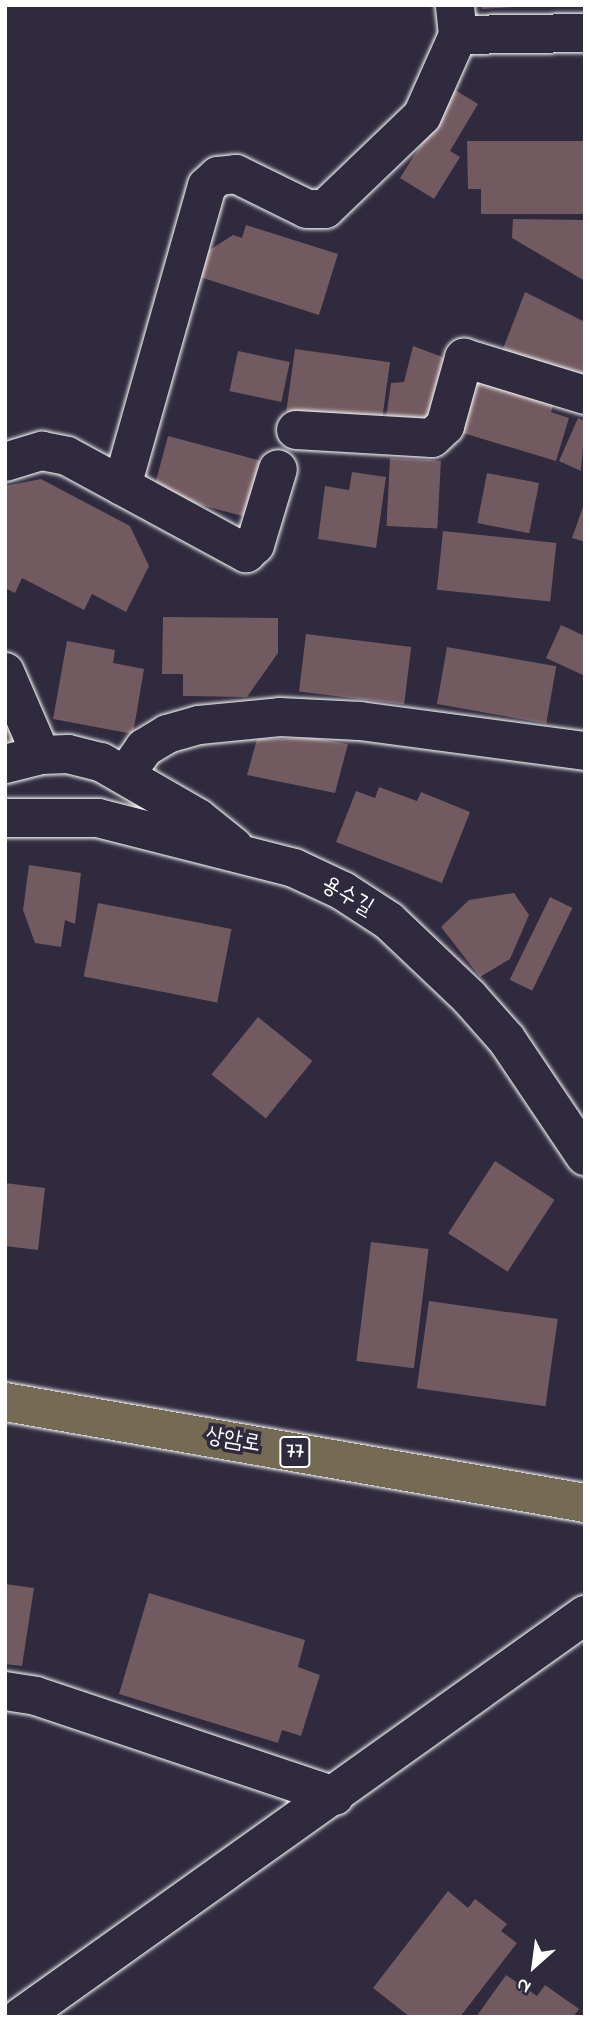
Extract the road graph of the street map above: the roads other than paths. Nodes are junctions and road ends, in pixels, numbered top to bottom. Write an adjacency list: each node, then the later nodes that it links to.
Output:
1 (457, 20): 2 (street); 7 (street)
2 (585, 33)
3 (585, 394): 4 (street)
4 (296, 430)
5 (5, 462): 7 (street)
6 (278, 470): 7 (street)
7 (122, 486)
8 (5, 672): 10 (street)
9 (585, 751): 11 (street)
10 (23, 759): 11 (street)
11 (126, 774): 13 (street)
12 (5, 818): 13 (street, 용수길)
13 (243, 855): 14 (street, 용수길)
14 (584, 1155)
15 (5, 1402): 16 (main road, 상암로 / 77)
16 (585, 1503)
17 (585, 1615): 19 (street)
18 (5, 1691): 19 (street)
19 (335, 1796): 20 (street)
20 (21, 2017)

